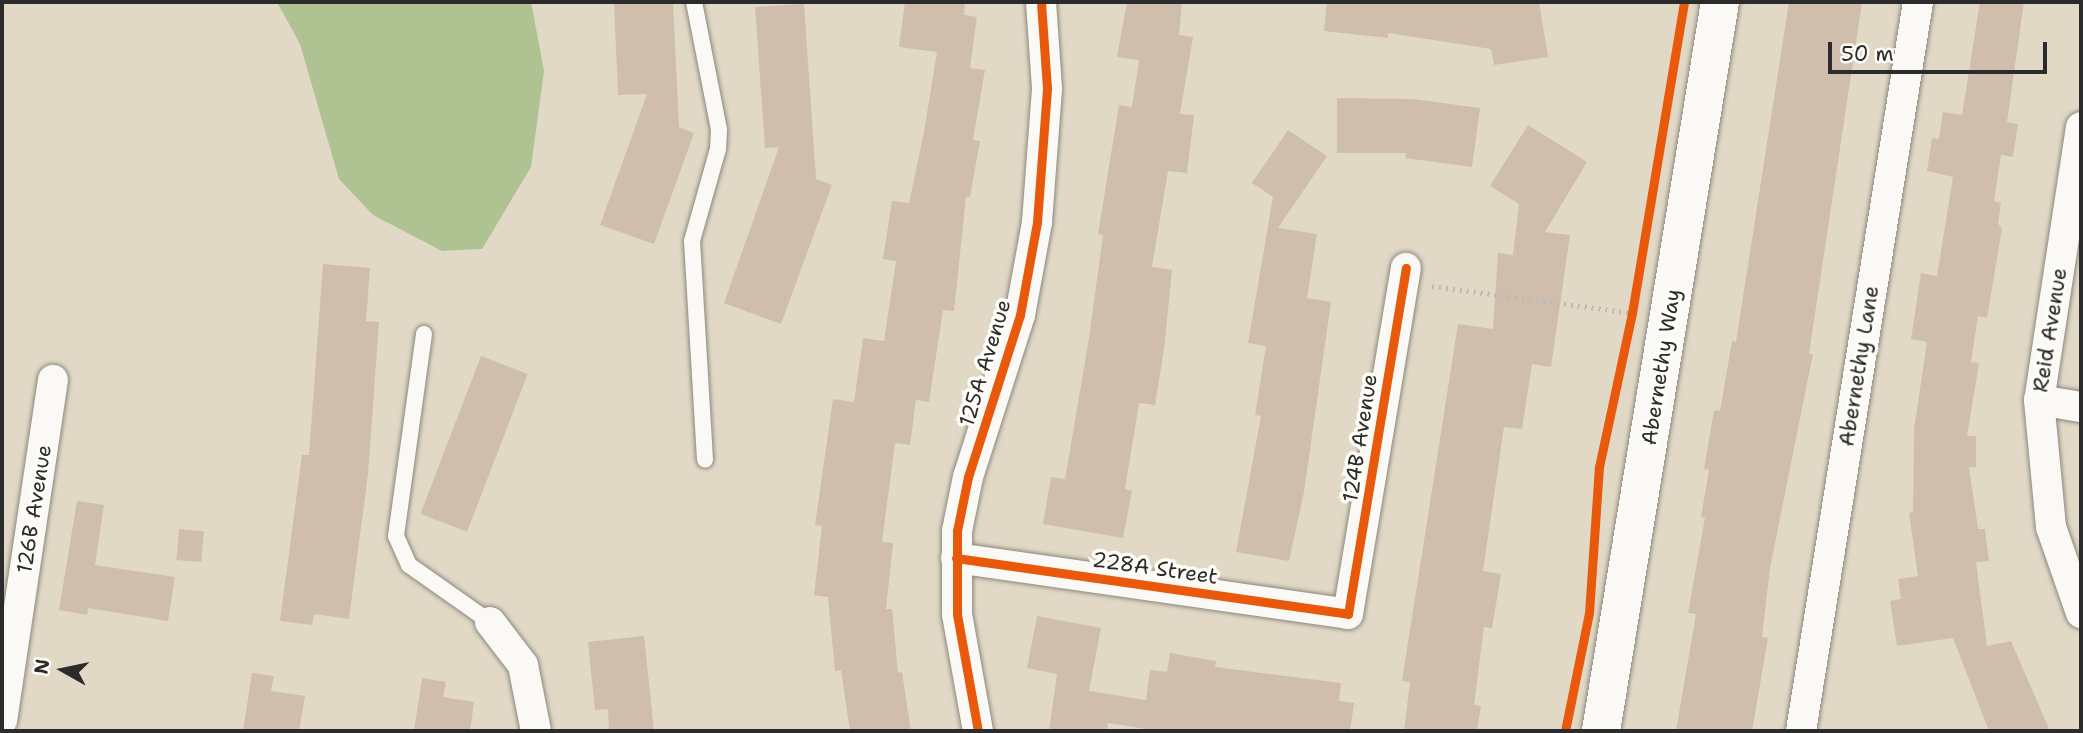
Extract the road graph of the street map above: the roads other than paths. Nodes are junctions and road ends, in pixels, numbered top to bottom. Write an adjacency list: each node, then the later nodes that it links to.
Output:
1 (694, 2): 11 (lane)
2 (1041, 2): 12 (street, 125A Avenue)
3 (1720, 2): 19 (main road, Abernethy Way)
4 (1917, 2): 20 (street, Abernethy Lane)
5 (2081, 127): 9 (street, Reid Avenue)
6 (1404, 275): 13 (street, 124B Avenue)
7 (424, 334): 15 (lane)
8 (53, 380): 16 (street, 126B Avenue)
9 (2039, 400): 10 (street); 14 (street, Reid Avenue)
10 (2081, 407)
11 (705, 460)
12 (956, 558): 13 (street, 228A Street); 18 (street, 125A Avenue)
13 (1348, 614)
14 (2081, 614)
15 (490, 622): 17 (street)
16 (2, 720)
17 (536, 731)
18 (978, 731)
19 (1601, 731)
20 (1801, 731)

